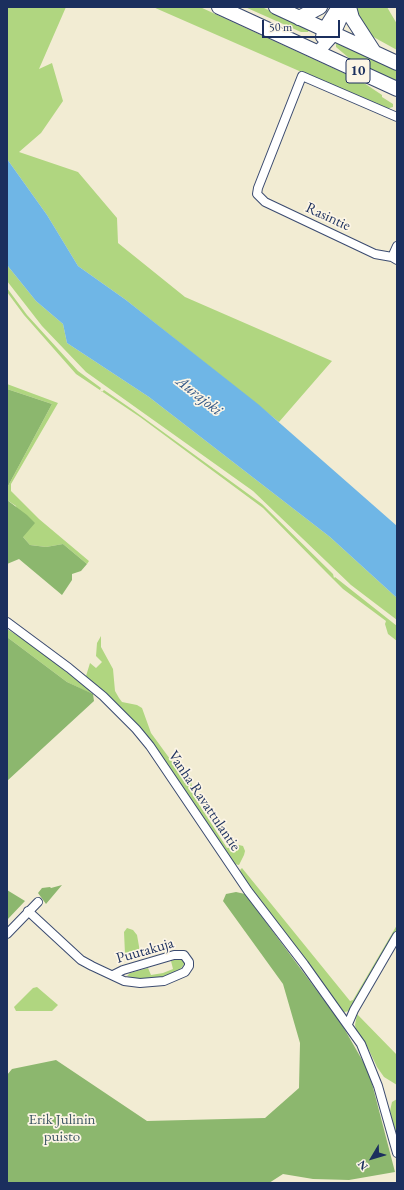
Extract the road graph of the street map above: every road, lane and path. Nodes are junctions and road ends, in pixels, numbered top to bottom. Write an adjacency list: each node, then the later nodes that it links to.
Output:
1 (220, 7): 8 (highway, 10)
2 (276, 7): 6 (highway, 10)
3 (320, 7): 6 (highway)
4 (338, 7): 7 (main road)
5 (348, 7): 7 (main road); 9 (highway)
6 (299, 18): 7 (highway, 10)
7 (329, 32): 8 (main road); 9 (highway, 10)
8 (318, 52): 11 (highway, 10)
9 (374, 52): 10 (highway, 10)
10 (397, 63)
11 (397, 89)
12 (397, 117): 14 (street, Rasintie)
13 (397, 246): 14 (street)
14 (394, 258)
15 (7, 622): 21 (street, Vanha Ravattulantie)
16 (38, 902): 17 (street)
17 (28, 911): 18 (street); 20 (street, Puutakuja)
18 (7, 934)
19 (397, 936): 21 (street)
20 (113, 975): 20 (street, Puutakuja)
21 (348, 1024): 22 (street, Vanha Ravattulantie)
22 (397, 1153)

